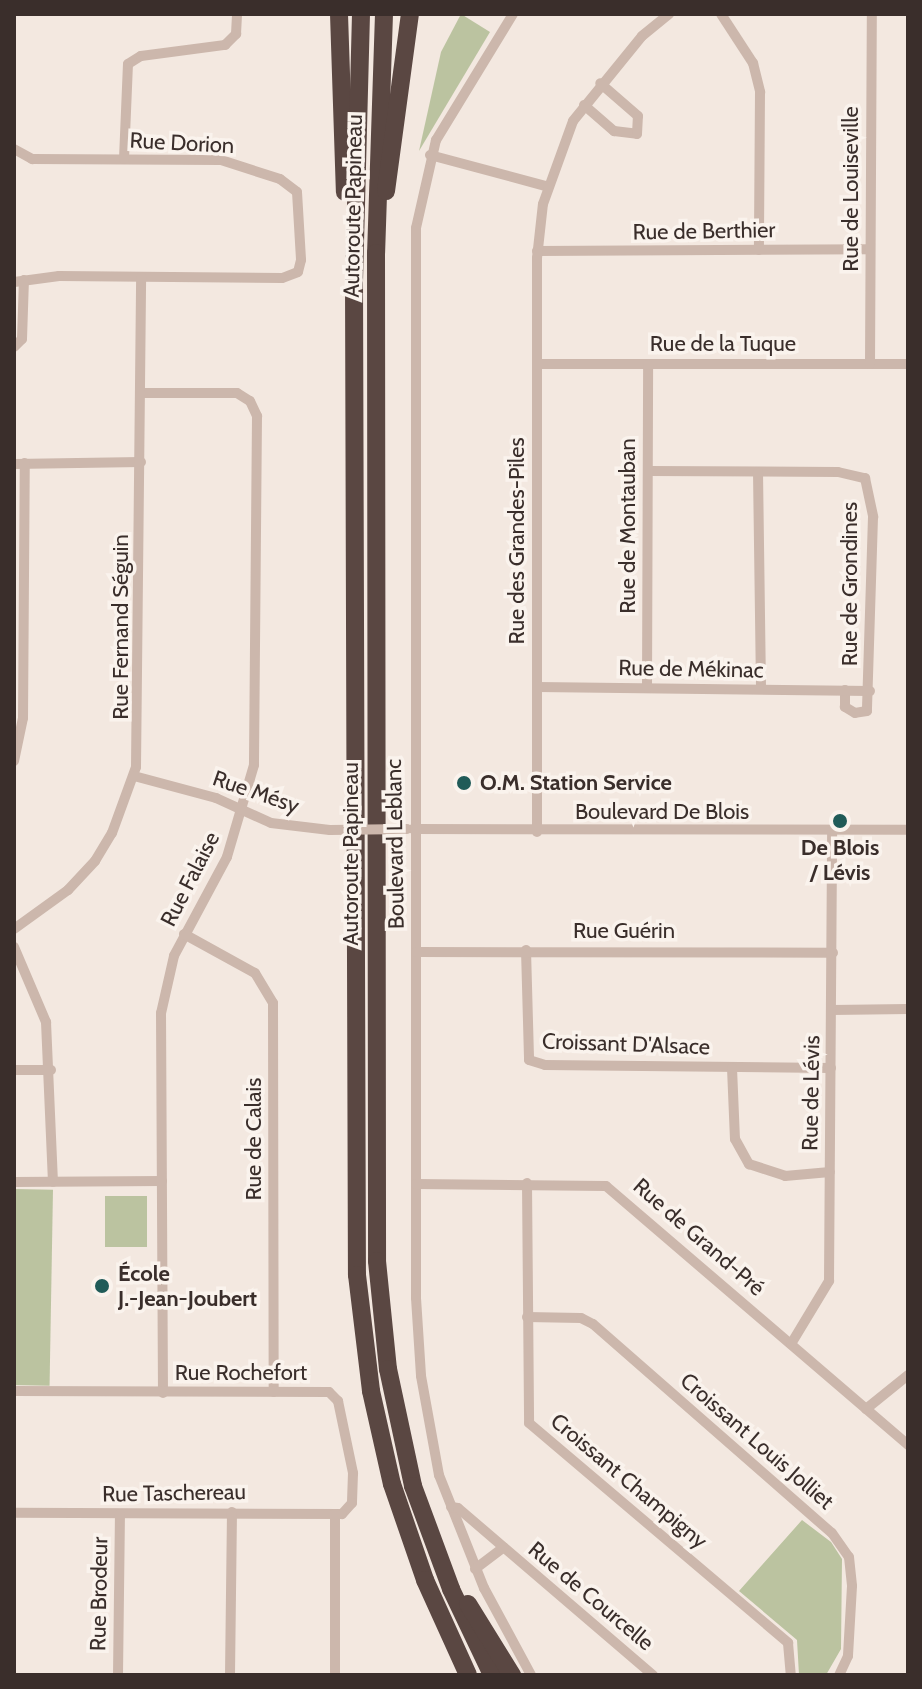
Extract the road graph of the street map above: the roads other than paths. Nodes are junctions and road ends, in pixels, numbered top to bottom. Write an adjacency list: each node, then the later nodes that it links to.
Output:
1 (237, 14): 14 (street)
2 (339, 14): 22 (highway)
3 (361, 14): 22 (highway, Autoroute Papineau)
4 (384, 14): 19 (highway, Autoroute Papineau)
5 (410, 14): 19 (highway)
6 (513, 14): 13 (street, Boulevard Leblanc)
7 (669, 14): 10 (street, Rue des Grandes-Piles)
8 (721, 14): 17 (street)
9 (872, 14): 16 (street, Rue de Louiseville)
10 (600, 83): 11 (street, Rue des Grandes-Piles); 11 (street)
11 (584, 105): 15 (street, Rue des Grandes-Piles)
12 (14, 149): 14 (street, Rue Dorion)
13 (430, 155): 15 (street); 42 (street, Boulevard Leblanc)
14 (124, 159): 20 (street, Rue Dorion)
15 (546, 186): 18 (street, Rue des Grandes-Piles)
16 (870, 249): 17 (street, Rue de Berthier); 25 (street, Rue de Louiseville)
17 (759, 250): 18 (street, Rue de Berthier)
18 (537, 251): 24 (street, Rue des Grandes-Piles)
19 (376, 253): 78 (highway, Autoroute Papineau)
20 (141, 277): 21 (street); 28 (street, Rue Fernand Séguin)
21 (19, 281): 23 (street)
22 (354, 302): 79 (highway, Autoroute Papineau)
23 (14, 347)
24 (537, 364): 27 (street, Rue de la Tuque); 34 (street, Rue des Grandes-Piles)
25 (870, 364): 26 (street, Rue de la Tuque); 27 (street, Rue de la Tuque)
26 (908, 364)
27 (648, 365): 31 (street, Rue de Montauban)
28 (141, 393): 29 (street, Rue Fernand Séguin); 41 (street, Rue Falaise)
29 (141, 462): 30 (street); 40 (street, Rue Fernand Séguin)
30 (20, 463): 33 (street)
31 (648, 471): 32 (street); 35 (street, Rue de Montauban)
32 (758, 472): 36 (street); 38 (street, Rue de Grondines)
33 (19, 577): 39 (street)
34 (538, 687): 35 (street, Rue de Mékinac); 45 (street, Rue des Grandes-Piles)
35 (647, 688): 36 (street, Rue de Mékinac)
36 (761, 689): 37 (street, Rue de Mékinac)
37 (845, 690): 38 (street, Rue de Mékinac); 38 (street)
38 (870, 691)
39 (14, 761)
40 (134, 776): 41 (street, Rue Mésy); 46 (street, Rue Fernand Séguin)
41 (244, 810): 42 (street, Rue Mésy, bridge); 47 (street, Rue Falaise)
42 (412, 829): 45 (street, Boulevard De Blois); 50 (street, Boulevard Leblanc)
43 (908, 830): 44 (street, Boulevard De Blois)
44 (832, 831): 45 (street, Boulevard De Blois); 51 (street, Rue de Lévis)
45 (537, 832)
46 (14, 929)
47 (184, 934): 59 (street, Rue Falaise); 68 (street, Rue de Calais)
48 (14, 947): 57 (street)
49 (526, 950): 50 (street, Rue Guérin); 51 (street, Rue Guérin); 54 (street, Croissant D'Alsace)
50 (416, 952): 63 (street, Boulevard Leblanc)
51 (833, 953): 53 (street, Rue de Lévis)
52 (908, 1009): 53 (street)
53 (832, 1010): 55 (street, Rue de Lévis)
54 (732, 1068): 55 (street, Croissant D'Alsace); 58 (street)
55 (831, 1068): 58 (street, Rue de Lévis)
56 (14, 1070): 57 (street)
57 (51, 1070): 61 (street)
58 (830, 1172): 65 (street, Rue de Lévis)
59 (162, 1181): 61 (street); 69 (street, Rue Falaise)
60 (14, 1182): 61 (street)
61 (53, 1182)
62 (527, 1183): 63 (street, Rue de Grand-Pré); 64 (street, Croissant Champigny); 65 (street, Rue de Grand-Pré)
63 (416, 1184): 72 (street, Boulevard Leblanc)
64 (527, 1317): 90 (street, Croissant Champigny); 91 (street, Croissant Louis Jolliet)
65 (791, 1344): 70 (street, Rue de Grand-Pré)
66 (908, 1375): 70 (street)
67 (14, 1391): 69 (street, Rue Rochefort)
68 (274, 1392): 69 (street, Rue Rochefort); 76 (street, Rue Rochefort)
69 (163, 1393)
70 (866, 1409): 71 (street, Rue de Grand-Pré)
71 (908, 1445)
72 (451, 1507): 77 (street, Rue de Courcelle); 80 (street, Boulevard Leblanc)
73 (232, 1512): 75 (street, Rue Taschereau); 76 (street, Rue Taschereau); 82 (street)
74 (14, 1513): 75 (street, Rue Taschereau)
75 (120, 1514): 81 (street, Rue Brodeur)
76 (335, 1514): 83 (street)
77 (504, 1547): 80 (street, Rue de Courcelle); 89 (street, Rue de Courcelle)
78 (437, 1554): 86 (highway, Autoroute Papineau); 87 (highway)
79 (418, 1563): 84 (highway); 85 (highway, Autoroute Papineau)
80 (475, 1569): 88 (street, Boulevard Leblanc)
81 (118, 1675)
82 (230, 1675)
83 (335, 1675)
84 (454, 1675)
85 (468, 1675)
86 (492, 1675)
87 (512, 1675)
88 (531, 1675)
89 (653, 1675)
90 (791, 1675)
91 (839, 1675)

